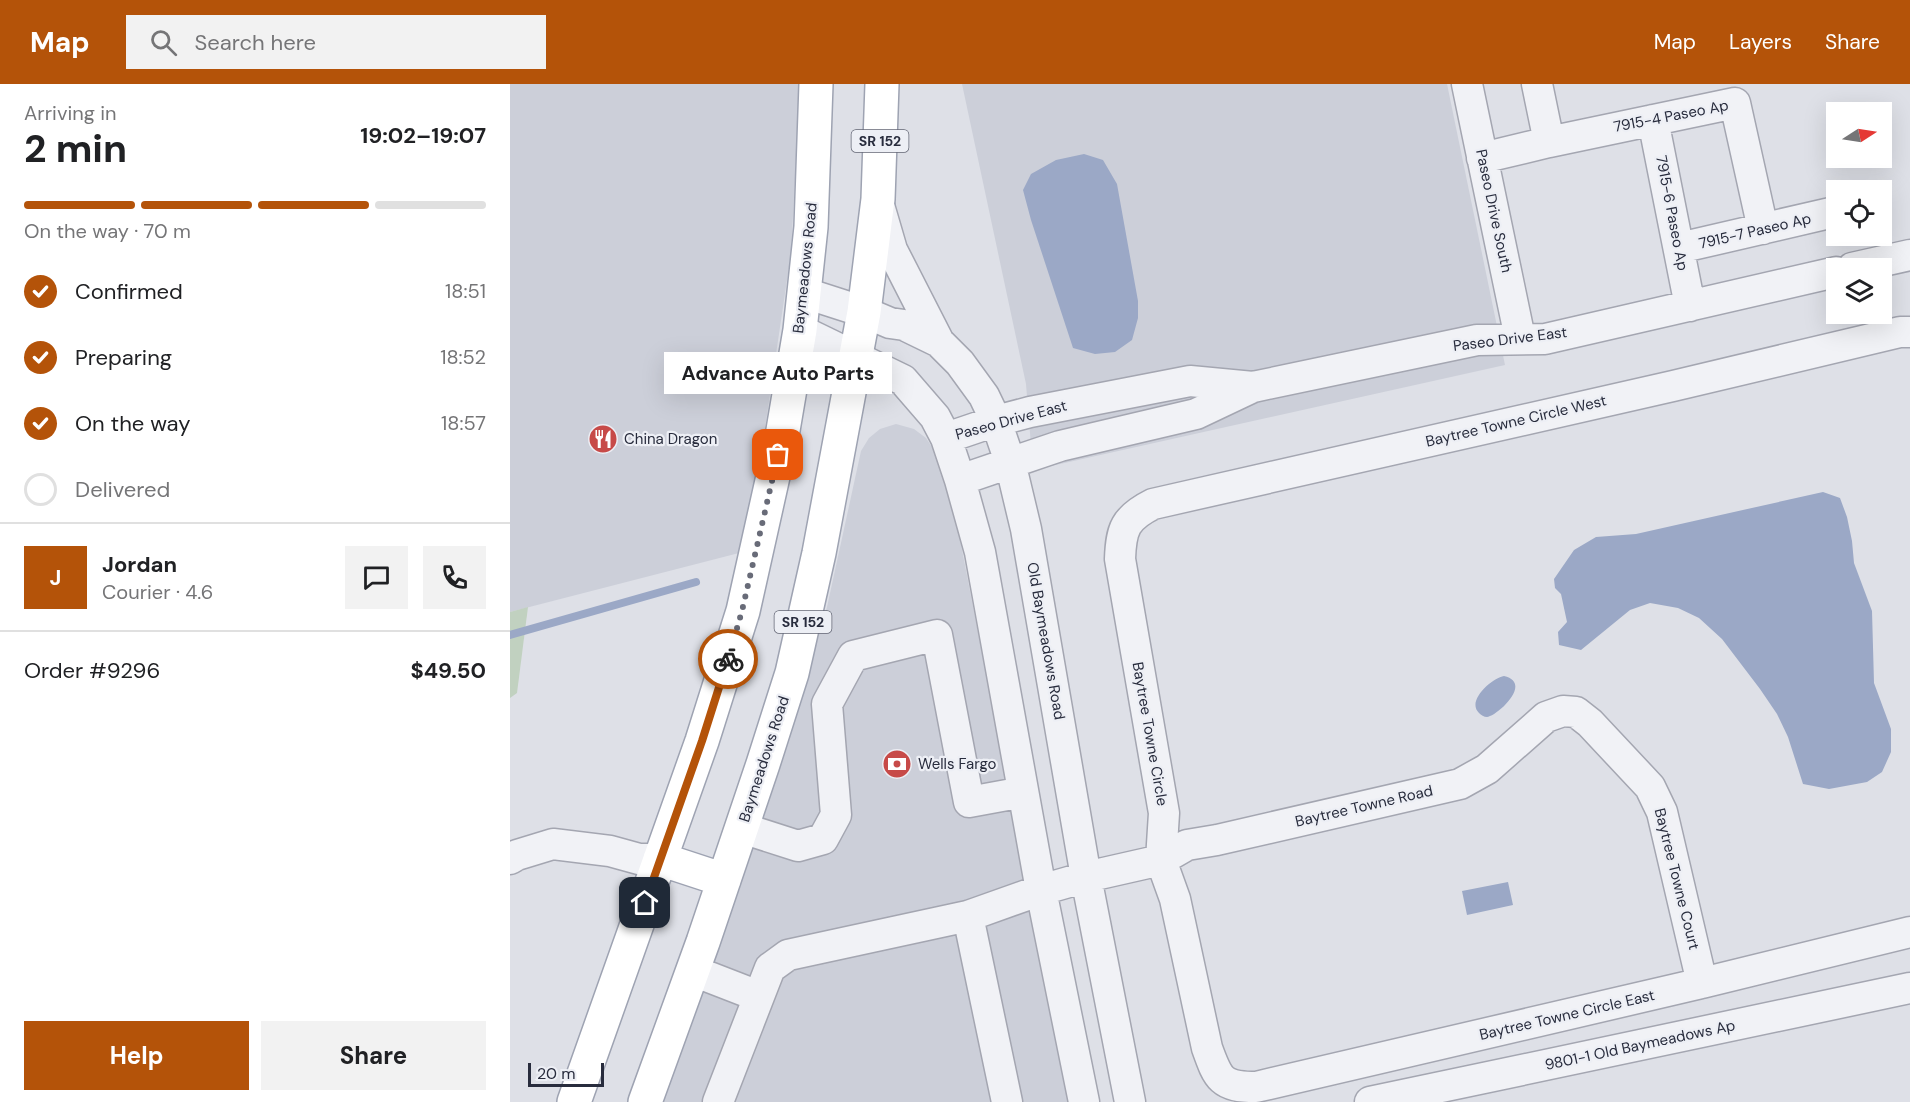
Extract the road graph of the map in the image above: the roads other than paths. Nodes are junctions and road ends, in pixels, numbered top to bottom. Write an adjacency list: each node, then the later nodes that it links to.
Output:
1 (816, 84): 15 (main road, Baymeadows Road)
2 (882, 84): 8 (main road, Baymeadows Road / SR 152)
3 (1467, 84): 7 (street, Paseo Drive South)
4 (1537, 84): 6 (street)
5 (1653, 120): 6 (street, 7915-4 Paseo Ap); 10 (street, 7915-4 Paseo Ap); 11 (street, 7915-6 Paseo Ap)
6 (1549, 142): 7 (street, 7915-4 Paseo Ap)
7 (1482, 158): 20 (street, Paseo Drive South)
8 (878, 199): 17 (main road, Baymeadows Road / SR 152); 21 (street)
9 (1826, 214): 10 (street, 7915-7 Paseo Ap)
10 (1763, 229): 11 (street, 7915-7 Paseo Ap)
11 (1679, 248): 16 (street, 7915-6 Paseo Ap)
12 (1910, 255): 13 (street)
13 (1892, 259)
14 (1826, 274): 16 (street, Paseo Drive East)
15 (805, 293): 17 (street, Old Baymeadows Road); 18 (main road, Baymeadows Road)
16 (1690, 306): 20 (street, Paseo Drive East)
17 (864, 312): 21 (street, Old Baymeadows Road); 22 (main road, Baymeadows Road / SR 152)
18 (800, 330): 22 (street); 32 (main road, Baymeadows Road)
19 (1910, 332): 28 (street, Baytree Towne Circle West)
20 (1521, 338): 23 (street, Paseo Drive East)
21 (939, 342): 24 (street, Old Baymeadows Road)
22 (857, 356): 25 (street); 31 (main road, Baymeadows Road / SR 152)
23 (1254, 387): 24 (street, Paseo Drive East); 26 (street, Paseo Drive East)
24 (996, 421): 25 (street, Paseo Drive East); 26 (street, Old Baymeadows Road)
25 (946, 438): 27 (street)
26 (1010, 462): 27 (street, Paseo Drive East); 35 (street, Old Baymeadows Road)
27 (960, 480): 30 (street)
28 (1127, 522): 34 (street, Baytree Towne Circle)
29 (1643, 779): 34 (street, Baytree Towne Road); 41 (street, Baytree Towne Court)
30 (1023, 792): 31 (street); 37 (street)
31 (742, 828): 36 (main road, Baymeadows Road / SR 152)
32 (660, 859): 33 (street); 36 (main road); 45 (main road, Baymeadows Road)
33 (510, 860)
34 (1161, 860): 35 (street, Baytree Towne Road); 44 (street, Baytree Towne Circle)
35 (1086, 876): 37 (street, Baytree Towne Road); 50 (street, Old Baymeadows Road)
36 (724, 880): 40 (main road, Baymeadows Road / SR 152)
37 (1041, 890): 38 (street, Baytree Towne Road); 49 (street)
38 (968, 916): 43 (street, Baytree Towne Road); 48 (street)
39 (1910, 932): 41 (street, Baytree Towne Circle East)
40 (692, 973): 43 (street); 46 (main road, Baymeadows Road / SR 152)
41 (1702, 983): 44 (street, Baytree Towne Circle East)
42 (1910, 988): 51 (street, 9801-1 Old Baymeadows Ap)
43 (758, 996): 47 (street, Baytree Towne Road)
44 (1224, 1081)
45 (574, 1102)
46 (645, 1102)
47 (718, 1102)
48 (1007, 1102)
49 (1084, 1102)
50 (1130, 1102)
51 (1370, 1102)

